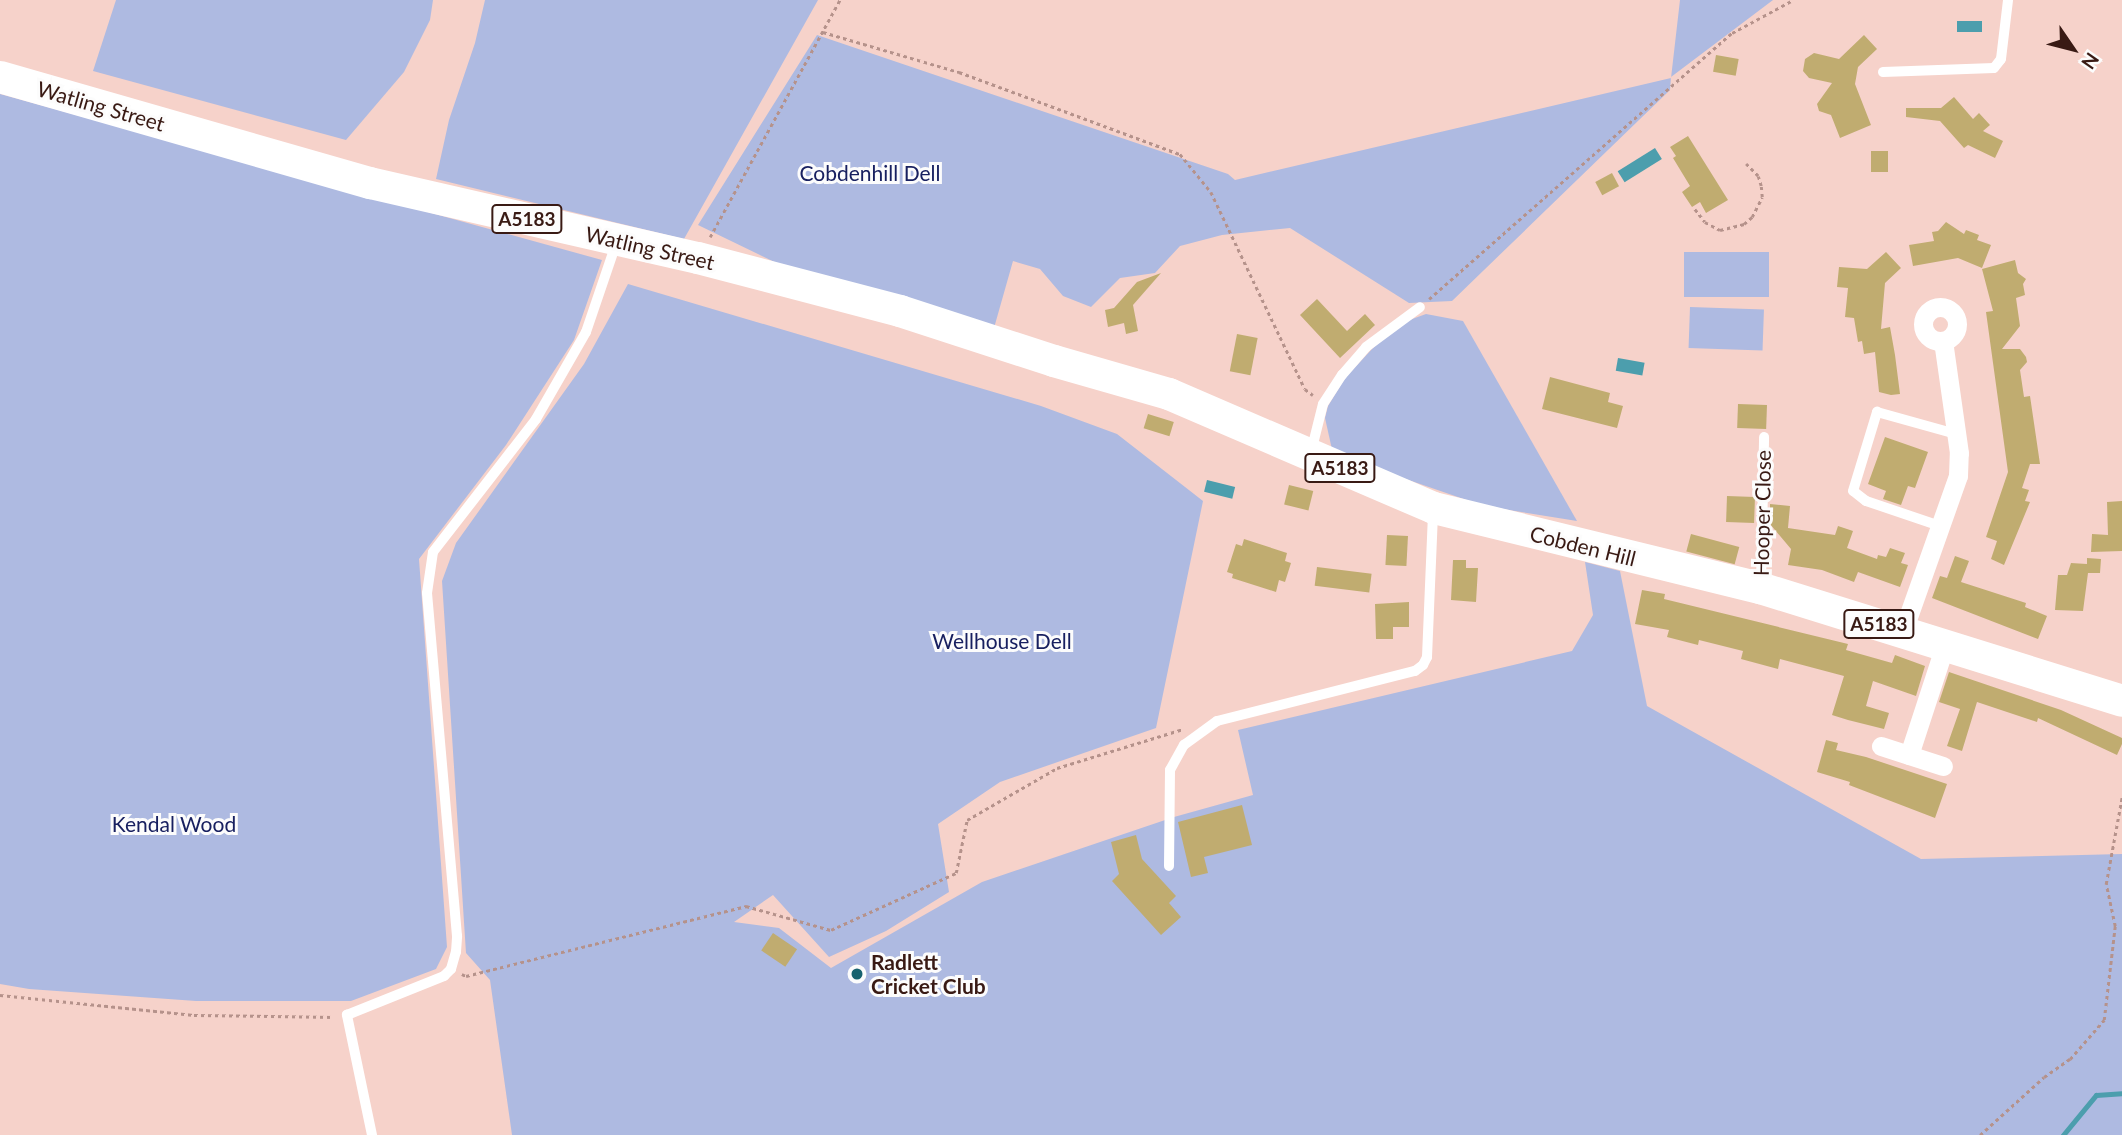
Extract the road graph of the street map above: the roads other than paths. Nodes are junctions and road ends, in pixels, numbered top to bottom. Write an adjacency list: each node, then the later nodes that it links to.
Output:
1 (2008, 0): 2 (lane)
2 (1883, 72)
3 (0, 77): 4 (main road, Watling Street / A5183)
4 (618, 240): 7 (main road, Watling Street / A5183); 21 (lane)
5 (1420, 307): 10 (lane)
6 (1943, 341): 8 (street)
7 (1054, 361): 10 (main road, Cobden Hill / A5183)
8 (1956, 434): 12 (street); 12 (lane)
9 (1764, 438): 13 (lane, Hooper Close)
10 (1310, 455): 11 (main road, Cobden Hill / A5183)
11 (1434, 508): 13 (main road, Cobden Hill / A5183); 20 (lane)
12 (1940, 526): 14 (street)
13 (1760, 589): 14 (main road, Cobden Hill / A5183)
14 (1903, 631): 15 (main road, Cobden Hill / A5183)
15 (1945, 645): 16 (main road, Cobden Hill / A5183); 18 (street)
16 (2122, 701)
17 (1881, 746): 18 (street)
18 (1909, 755): 19 (street)
19 (1944, 765)
20 (1169, 866)
21 (372, 1135)

